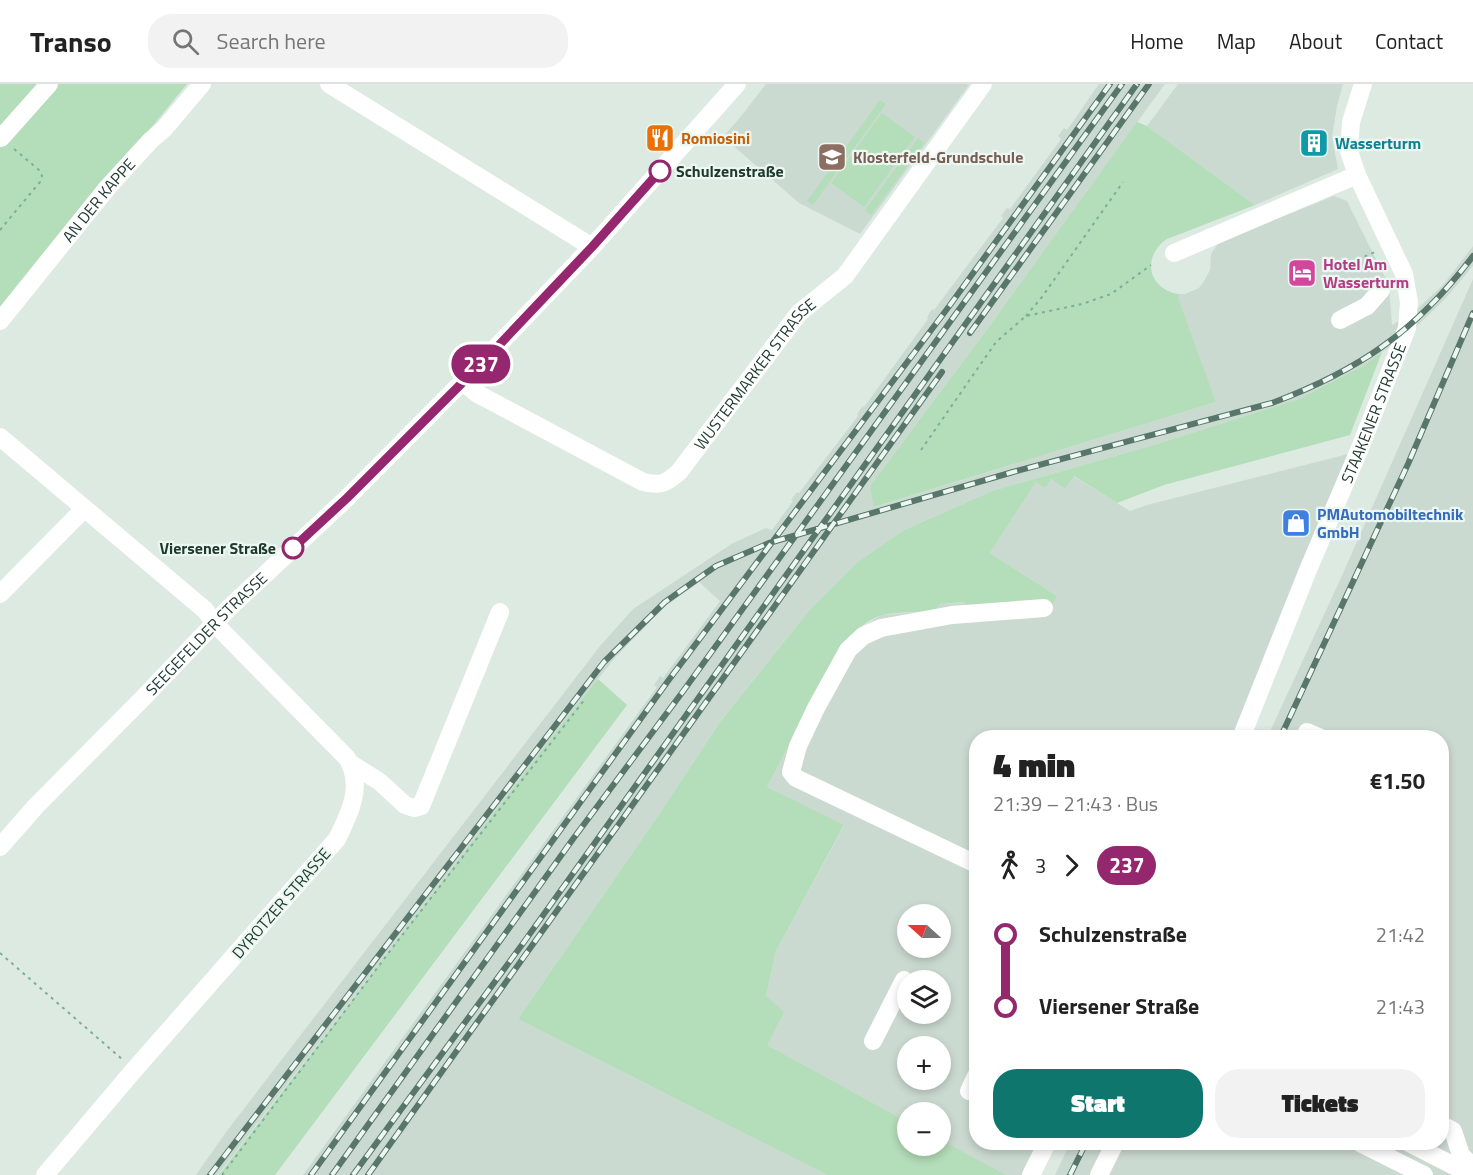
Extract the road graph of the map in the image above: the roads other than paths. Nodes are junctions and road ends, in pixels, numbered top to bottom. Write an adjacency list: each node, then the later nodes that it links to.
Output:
1 (49, 84): 7 (street)
2 (202, 84): 13 (street, AN DER KAPPE)
3 (329, 84): 9 (street)
4 (737, 84): 9 (street, SEEGEFELDER STRASSE)
5 (983, 84): 14 (street, WUSTERMARKER STRASSE)
6 (1363, 84): 8 (street, STAAKENER STRASSE)
7 (1, 138)
8 (1357, 175): 10 (street); 21 (street, STAAKENER STRASSE)
9 (592, 247): 14 (street, SEEGEFELDER STRASSE)
10 (1174, 254)
11 (1381, 290): 12 (street)
12 (1340, 320)
13 (0, 321)
14 (463, 382): 20 (street, SEEGEFELDER STRASSE)
15 (0, 437): 16 (street)
16 (84, 509): 17 (street); 20 (street)
17 (0, 594)
18 (1044, 608): 24 (street)
19 (500, 612): 22 (street)
20 (215, 624): 22 (street); 23 (street, SEEGEFELDER STRASSE)
21 (1244, 730)
22 (350, 763): 33 (street, DYROTZER STRASSE)
23 (0, 847)
24 (969, 861)
25 (897, 994): 26 (street)
26 (873, 1041)
27 (1449, 1129): 32 (street)
28 (1044, 1150): 34 (street)
29 (1112, 1150): 35 (street)
30 (1374, 1150): 36 (street)
31 (1423, 1150): 32 (street)
32 (1473, 1168)
33 (45, 1175)
34 (1031, 1175)
35 (1099, 1175)
36 (1424, 1175)

